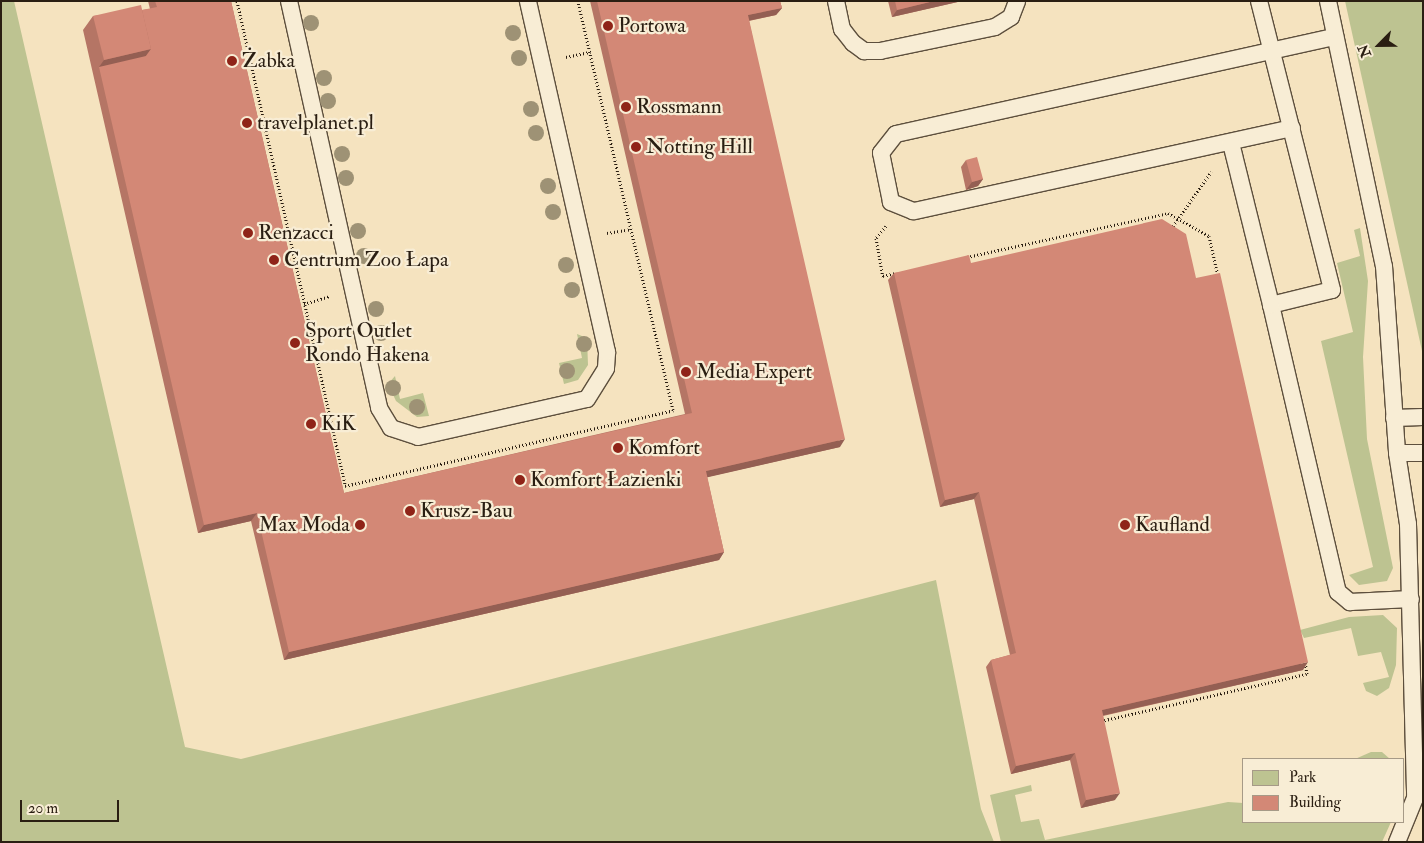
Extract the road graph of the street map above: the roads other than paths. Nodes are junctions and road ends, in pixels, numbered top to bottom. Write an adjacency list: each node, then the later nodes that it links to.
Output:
1 (289, 1): 2 (lane)
2 (528, 1)
3 (836, 1): 4 (lane)
4 (1017, 1)
5 (1259, 1): 8 (lane)
6 (1328, 1): 7 (lane)
7 (1335, 37): 8 (lane); 13 (lane)
8 (1273, 50): 9 (lane); 10 (lane)
9 (1292, 128): 10 (lane); 11 (lane)
10 (1231, 142): 11 (lane)
11 (1271, 305): 16 (lane)
12 (1423, 417): 13 (lane)
13 (1394, 418): 14 (lane)
14 (1396, 453): 15 (lane); 16 (lane)
15 (1423, 453)
16 (1411, 599): 17 (lane)
17 (1397, 842)

